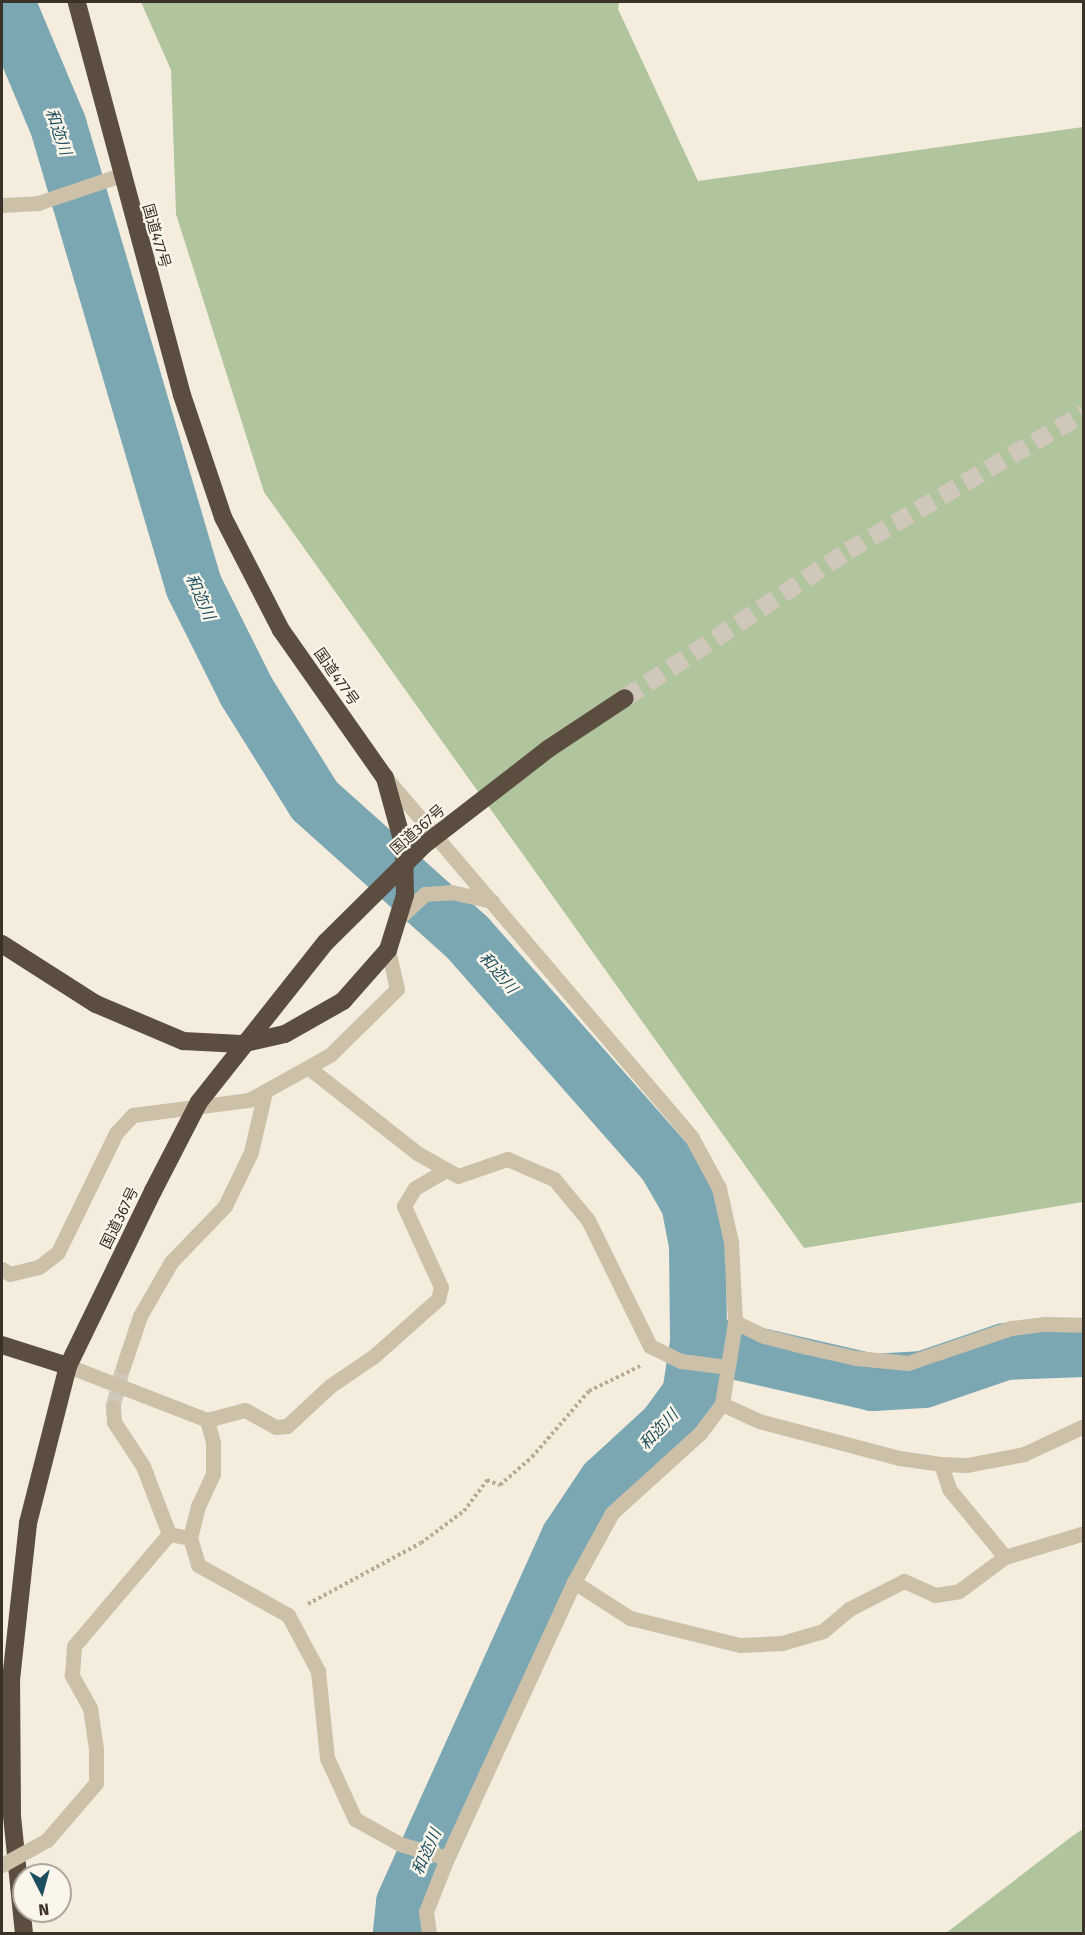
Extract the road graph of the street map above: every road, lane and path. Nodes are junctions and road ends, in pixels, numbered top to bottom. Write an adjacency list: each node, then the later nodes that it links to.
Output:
1 (77, 2): 2 (highway, 国道477号)
2 (121, 175): 3 (street); 5 (highway, 国道477号)
3 (2, 205)
4 (625, 698): 18 (highway, 国道367号, bridge)
5 (385, 778): 6 (street); 7 (highway, 国道477号)
6 (492, 901): 7 (street); 14 (street)
7 (398, 919): 9 (highway, 国道477号)
8 (2, 944): 9 (highway, 国道477号)
9 (388, 950): 10 (street)
10 (309, 1068): 11 (street); 12 (street)
11 (265, 1092): 13 (street); 19 (street)
12 (446, 1170): 17 (street); 23 (street)
13 (2, 1269)
14 (735, 1322): 15 (street); 20 (street)
15 (1083, 1325)
16 (2, 1345): 18 (highway)
17 (660, 1351): 20 (street); 31 (path)
18 (68, 1366): 23 (street); 34 (highway, 国道367号)
19 (123, 1367)
20 (728, 1367): 21 (street)
21 (722, 1404): 25 (street); 30 (street)
22 (113, 1407): 27 (street)
23 (207, 1420): 28 (street)
24 (1083, 1426): 25 (street)
25 (941, 1464): 29 (street)
26 (1083, 1533): 29 (street)
27 (169, 1534): 28 (street); 33 (street, bridge)
28 (190, 1538): 31 (street)
29 (1005, 1557): 30 (street)
30 (574, 1582): 32 (street)
31 (288, 1615): 32 (street)
32 (447, 1858): 35 (street)
33 (2, 1865)
34 (24, 1934)
35 (429, 1934)

